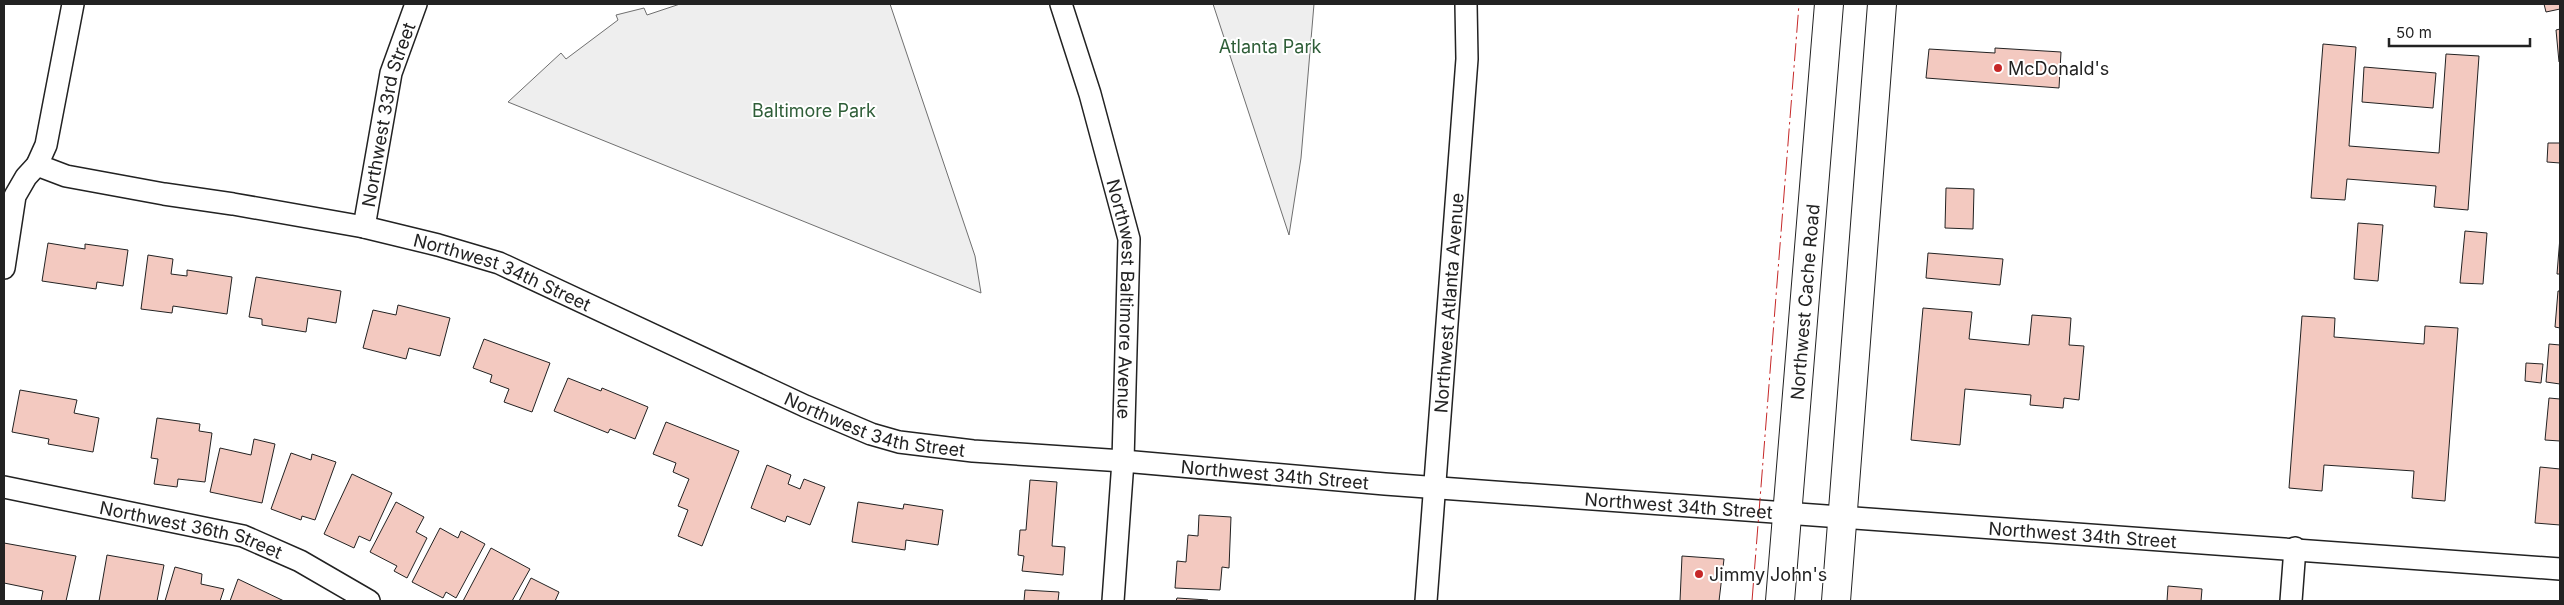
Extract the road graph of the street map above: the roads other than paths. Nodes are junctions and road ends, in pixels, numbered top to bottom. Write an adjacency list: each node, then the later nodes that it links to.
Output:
1 (73, 4): 7 (street)
2 (416, 4): 8 (street, Northwest 33rd Street)
3 (1061, 4): 10 (street, Northwest Baltimore Avenue)
4 (1466, 4): 11 (street, Northwest Atlanta Avenue)
5 (1828, 4): 13 (main road, Northwest Cache Road)
6 (1882, 4): 14 (main road)
7 (37, 165): 8 (street, Northwest 34th Street); 9 (street)
8 (364, 227): 10 (street, Northwest 34th Street)
9 (4, 268)
10 (1123, 461): 11 (street, Northwest 34th Street); 19 (street, Northwest Baltimore Avenue)
11 (1435, 486): 13 (street, Northwest 34th Street); 20 (street, Northwest Atlanta Avenue)
12 (4, 487): 17 (street, Northwest 36th Street)
13 (1787, 512): 14 (street, Northwest 34th Street); 21 (main road, Northwest Cache Road)
14 (1842, 516): 15 (street, Northwest 34th Street); 22 (main road)
15 (2295, 548): 16 (street, Northwest 34th Street); 23 (street)
16 (2560, 569)
17 (340, 594): 18 (street, Northwest 36th Street)
18 (369, 601)
19 (1113, 601)
20 (1426, 601)
21 (1780, 601)
22 (1836, 601)
23 (2291, 601)

